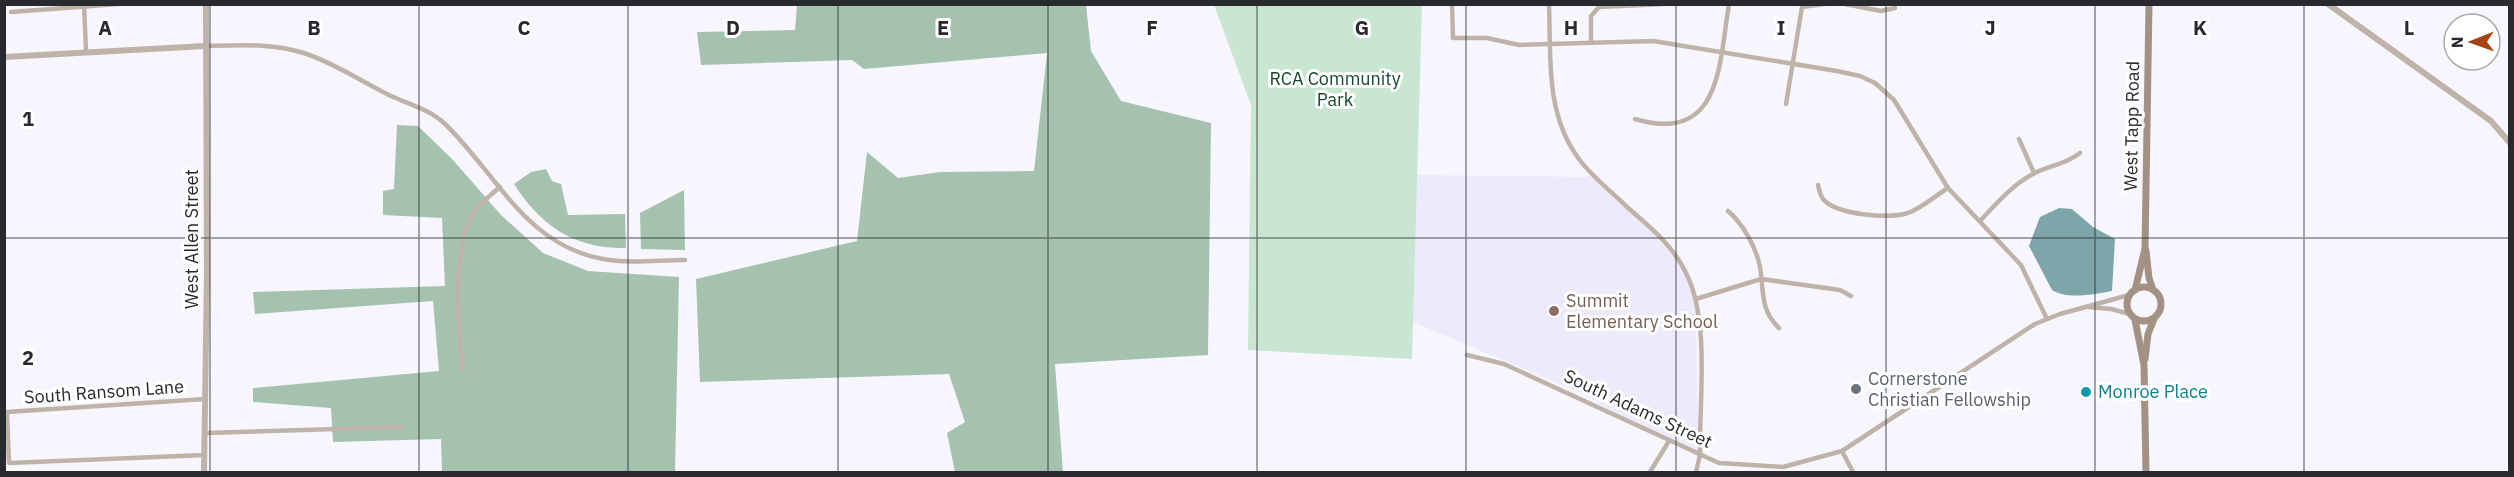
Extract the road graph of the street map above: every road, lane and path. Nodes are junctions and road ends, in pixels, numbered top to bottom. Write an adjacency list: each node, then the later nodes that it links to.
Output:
1 (119, 4): 11 (street)
2 (206, 4): 16 (street, West Allen Street)
3 (1452, 4): 15 (street)
4 (1549, 4): 15 (street)
5 (1665, 4): 14 (street)
6 (1730, 4): 18 (street)
7 (1824, 4): 20 (street)
8 (1845, 4): 12 (street)
9 (2149, 4): 32 (main road, West Tapp Road)
10 (2328, 4): 24 (street)
11 (84, 5): 13 (street); 17 (street)
12 (1895, 8)
13 (11, 12)
14 (1591, 43): 15 (street); 18 (street)
15 (1551, 44): 38 (street)
16 (204, 46): 17 (street); 28 (street); 47 (street, West Allen Street)
17 (86, 50): 19 (street)
18 (1721, 51): 20 (street); 22 (street)
19 (4, 57)
20 (1793, 64): 21 (street); 29 (street)
21 (1786, 104)
22 (1635, 119)
23 (2019, 138): 26 (street)
24 (2509, 141)
25 (2080, 153): 26 (street)
26 (2034, 173): 31 (street)
27 (1818, 185): 29 (street)
28 (500, 187): 33 (street); 46 (street)
29 (1948, 188): 31 (street)
30 (1728, 211): 34 (street)
31 (1980, 221): 41 (street)
32 (2145, 249): 35 (main road, West Tapp Road); 36 (main road, West Tapp Road)
33 (685, 260)
34 (1761, 279): 37 (street); 38 (street); 43 (street)
35 (2153, 290): 36 (main road); 42 (main road, West Tapp Road)
36 (2132, 292): 39 (street, South Adams Street); 40 (main road, West Tapp Road)
37 (1851, 296)
38 (1696, 299): 54 (street)
39 (2082, 307): 40 (street, South Adams Street); 41 (street, South Adams Street)
40 (2133, 317): 42 (main road); 45 (main road, West Tapp Road)
41 (2047, 319): 52 (street, South Adams Street)
42 (2154, 319): 45 (main road, West Tapp Road)
43 (1779, 328)
44 (1467, 355): 51 (street, South Adams Street)
45 (2144, 365): 59 (main road, West Tapp Road)
46 (462, 371)
47 (206, 399): 48 (street, South Ransom Lane); 50 (street, West Allen Street)
48 (6, 412): 53 (street)
49 (402, 427): 50 (street)
50 (205, 432): 53 (street, West Allen Street)
51 (1669, 441): 54 (street, South Adams Street); 56 (street)
52 (1842, 451): 54 (street, South Adams Street); 58 (street)
53 (205, 455): 55 (street, West Allen Street)
54 (1700, 455): 57 (street)
55 (204, 472)
56 (1650, 472)
57 (1696, 472)
58 (1853, 472)
59 (2146, 472)

